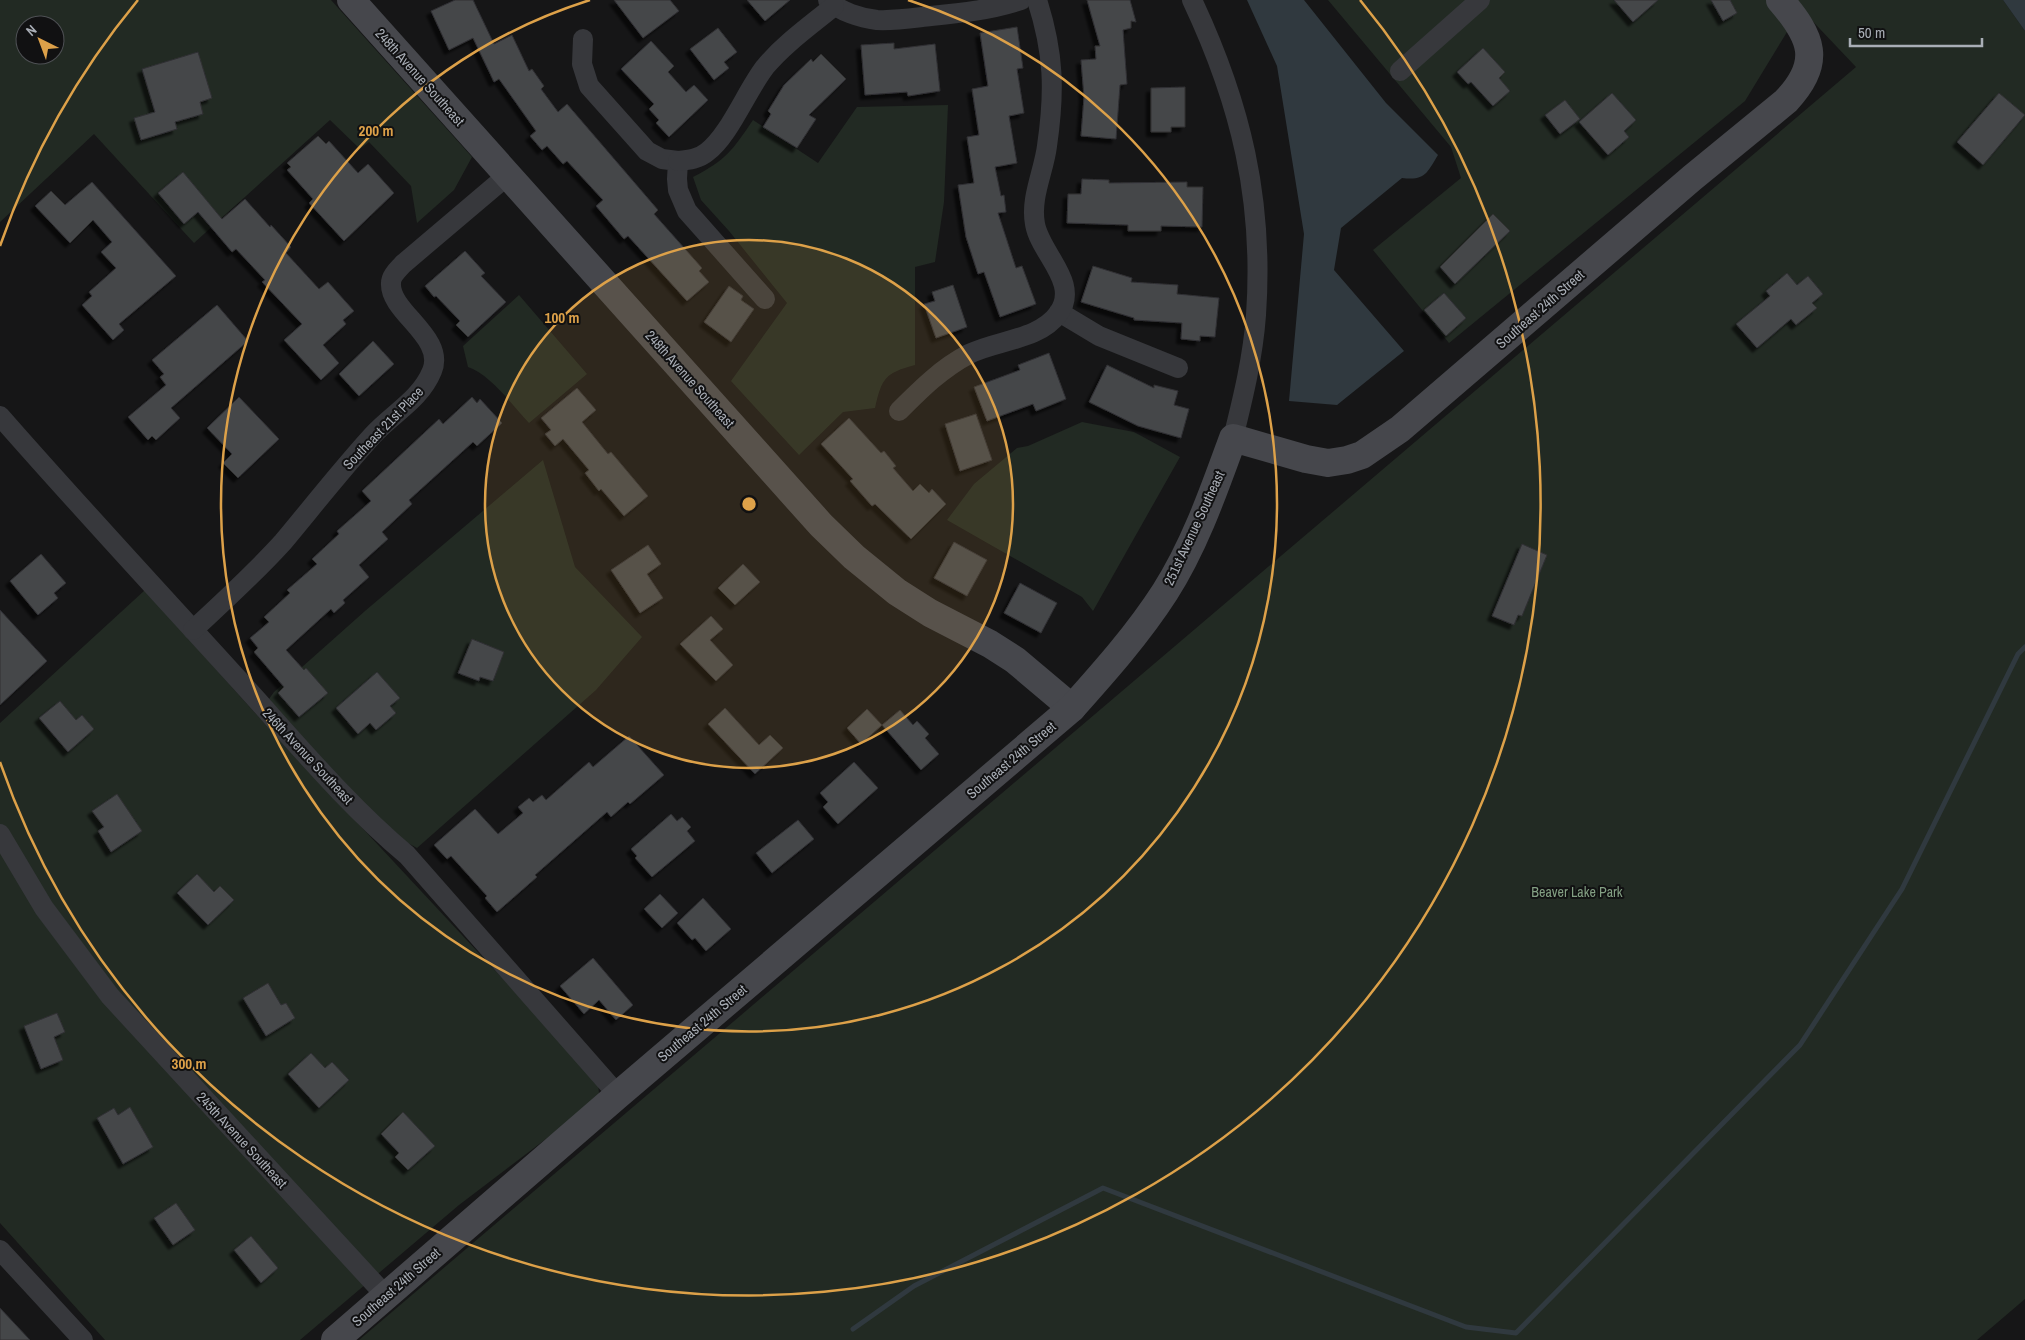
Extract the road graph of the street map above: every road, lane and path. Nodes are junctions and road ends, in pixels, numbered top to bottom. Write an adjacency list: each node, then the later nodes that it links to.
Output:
1 (351, 0): 11 (street, 248th Avenue Southeast)
2 (1021, 0): 7 (street)
3 (1037, 0): 13 (street)
4 (1192, 0): 17 (street, 251st Avenue Southeast)
5 (1480, 0): 9 (street)
6 (1780, 0): 17 (street, Southeast 24th Street)
7 (831, 3): 10 (street)
8 (582, 39): 10 (street)
9 (1400, 71)
10 (678, 161): 12 (street)
11 (508, 175): 18 (street, Southeast 21st Place); 19 (street, 248th Avenue Southeast)
12 (765, 300)
13 (1059, 312): 14 (street); 15 (street)
14 (1178, 368)
15 (899, 411)
16 (0, 416): 18 (street, 246th Avenue Southeast)
17 (1234, 438): 19 (street, 251st Avenue Southeast)
18 (193, 630): 21 (street, 246th Avenue Southeast)
19 (1072, 708): 21 (street, Southeast 24th Street)
20 (0, 834): 23 (street, 245th Avenue Southeast)
21 (618, 1095): 23 (street, Southeast 24th Street)
22 (0, 1250): 24 (street)
23 (386, 1296): 25 (street, Southeast 24th Street)
24 (83, 1340)
25 (335, 1340)

